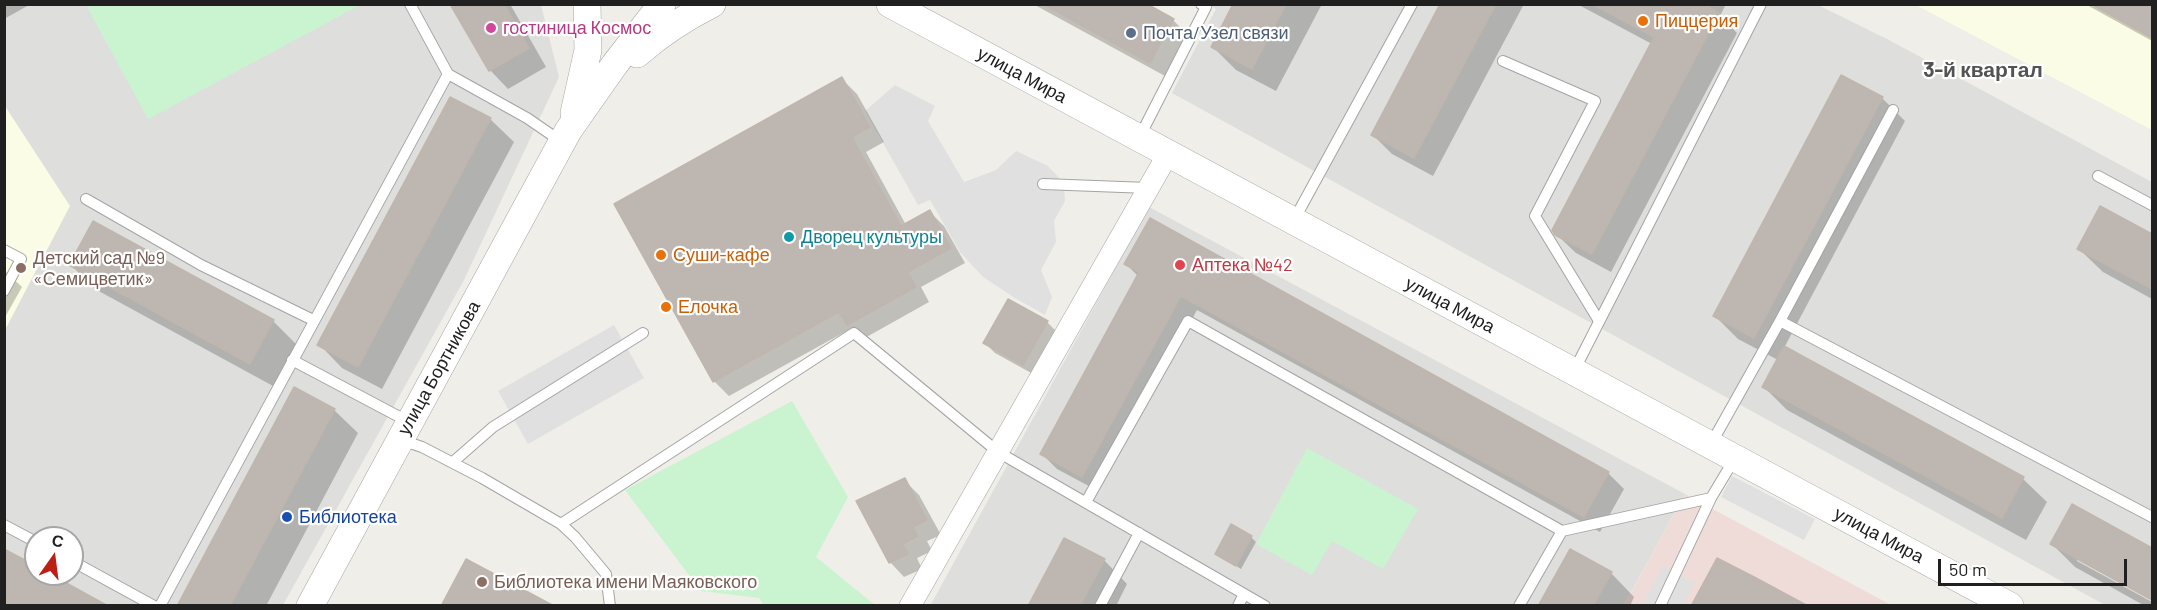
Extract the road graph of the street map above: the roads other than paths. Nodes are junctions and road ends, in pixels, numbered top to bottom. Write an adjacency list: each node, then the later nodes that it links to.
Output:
1 (410, 4): 10 (lane)
2 (587, 4): 12 (street)
3 (662, 4): 12 (street)
4 (712, 4): 12 (street)
5 (890, 4): 13 (street, улица Мира)
6 (1412, 4): 20 (lane)
7 (1761, 4): 24 (lane)
8 (1205, 5): 13 (lane)
9 (1503, 61): 24 (lane)
10 (448, 74): 12 (lane); 23 (lane)
11 (1893, 110): 25 (lane)
12 (566, 137): 29 (street, улица Бортникова)
13 (1139, 138): 14 (street, улица Мира)
14 (1168, 153): 17 (street); 20 (street, улица Мира)
15 (2098, 176): 19 (lane)
16 (1043, 184): 17 (lane)
17 (1148, 188): 31 (street)
18 (86, 199): 23 (lane)
19 (2152, 205)
20 (1294, 221): 28 (street, улица Мира)
21 (4, 250): 22 (lane)
22 (4, 291)
23 (313, 320): 27 (lane)
24 (1599, 321): 28 (lane)
25 (1780, 321): 30 (lane); 36 (lane)
26 (643, 333): 33 (lane)
27 (292, 360): 29 (lane); 45 (lane)
28 (1573, 371): 30 (street, улица Мира)
29 (405, 431): 33 (lane); 46 (street, улица Бортникова)
30 (1710, 445): 32 (street, улица Мира)
31 (998, 452): 35 (lane); 37 (lane); 48 (street)
32 (1735, 458): 34 (lane); 54 (street, улица Мира)
33 (453, 462): 37 (lane)
34 (1711, 498): 39 (lane); 53 (lane)
35 (1086, 502): 39 (lane); 40 (lane)
36 (2152, 517)
37 (561, 524): 47 (lane)
38 (4, 525): 41 (lane)
39 (1562, 531): 52 (lane)
40 (1140, 533): 43 (lane); 49 (lane)
41 (24, 536)
42 (84, 568): 44 (lane)
43 (1244, 594): 50 (lane); 51 (lane)
44 (154, 606)
45 (160, 606)
46 (310, 606)
47 (610, 606)
48 (910, 606)
49 (1100, 606)
50 (1238, 606)
51 (1265, 606)
52 (1519, 606)
53 (1660, 606)
54 (2010, 606)

